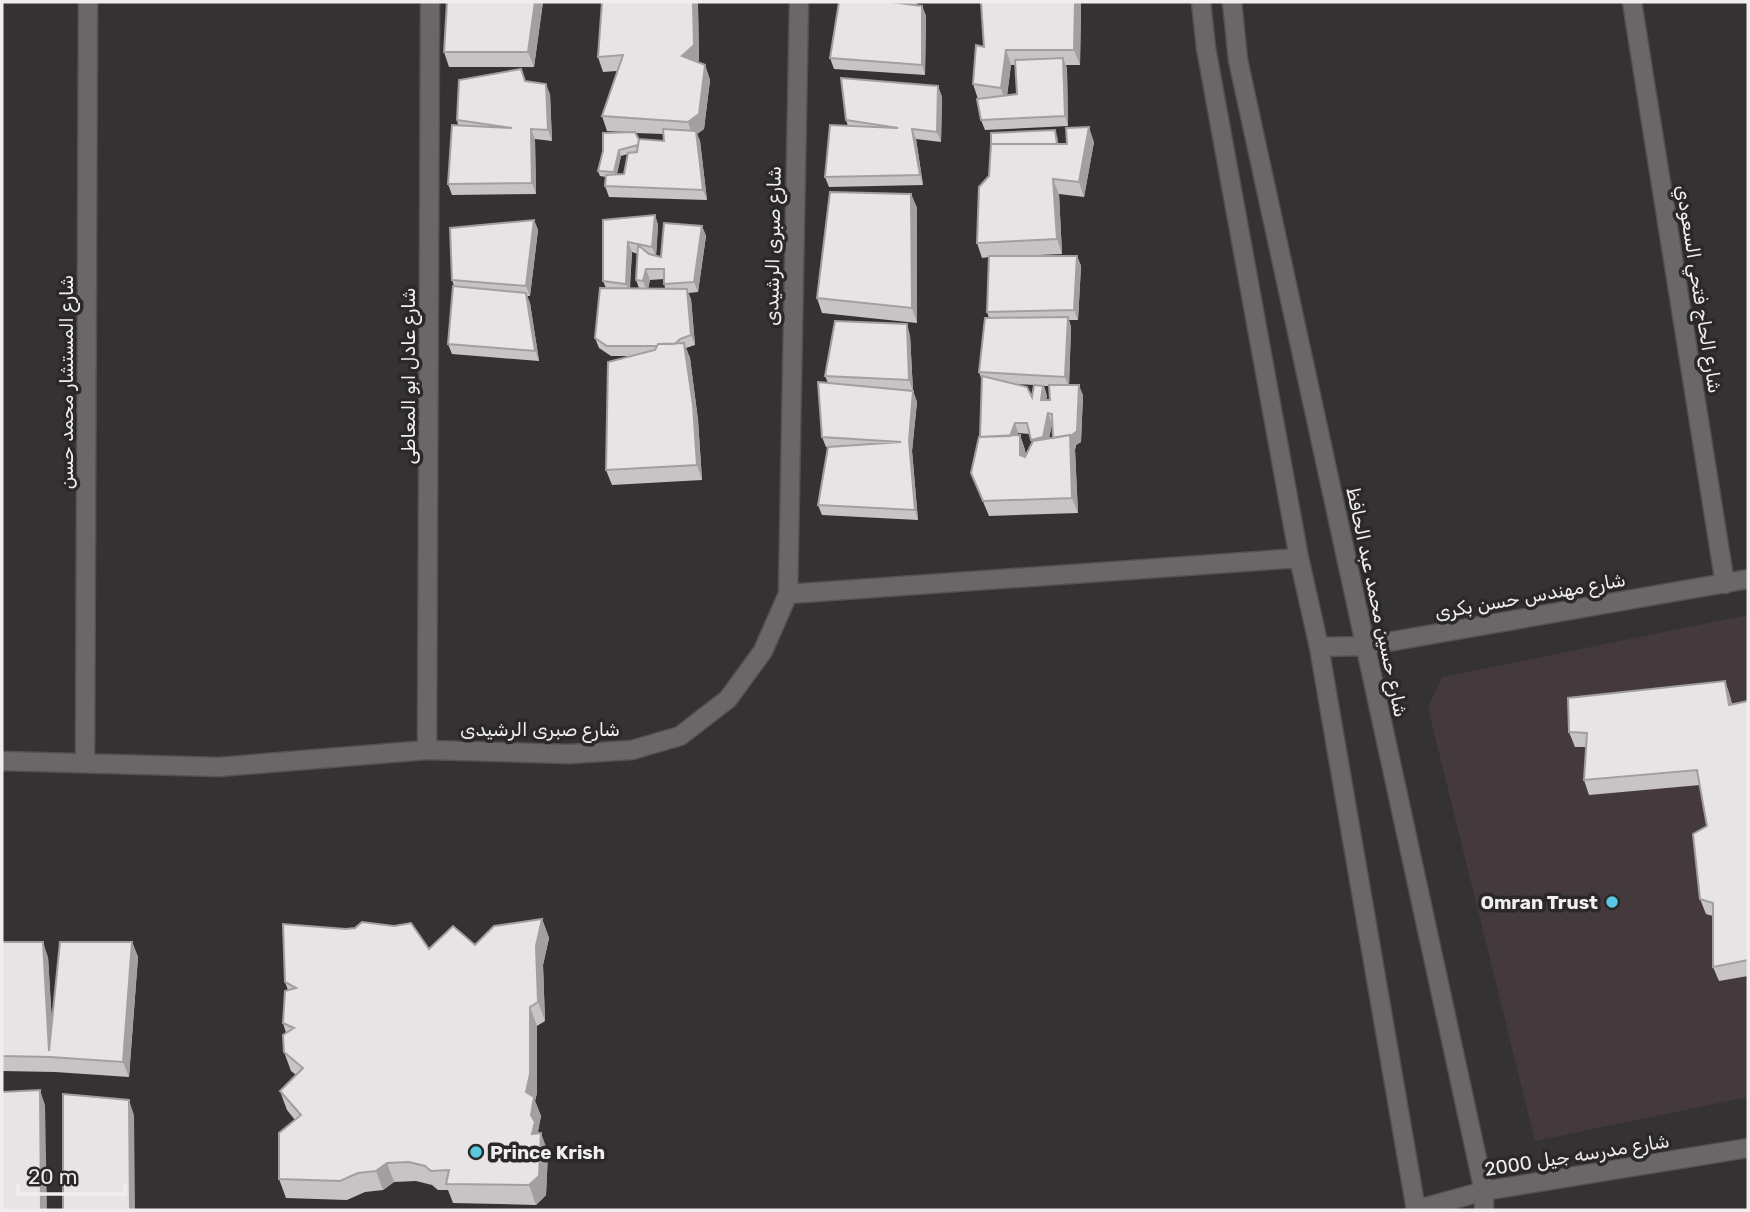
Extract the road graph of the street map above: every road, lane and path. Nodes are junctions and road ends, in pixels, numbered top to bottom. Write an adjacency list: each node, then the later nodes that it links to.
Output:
1 (88, 2): 15 (street, شارع المستشار محمد حسن)
2 (430, 2): 13 (street, شارع عادل ابو المعاطى)
3 (799, 2): 10 (street, شارع صبرى الرشيدى)
4 (1201, 2): 7 (street)
5 (1232, 2): 11 (street, شارع حسين محمد عبد الحافظ)
6 (1632, 2): 9 (street, شارع الحاج فتحي السعودي)
7 (1299, 558): 10 (street); 12 (street)
8 (1748, 579): 9 (street, شارع مهندس حسن بكرى)
9 (1725, 584): 11 (street, شارع مهندس حسن بكرى)
10 (788, 594): 13 (street, شارع صبرى الرشيدى)
11 (1365, 646): 12 (street, شارع مهندس حسن بكرى); 17 (street, شارع حسين محمد عبد الحافظ)
12 (1318, 647): 18 (street)
13 (427, 750): 15 (street, شارع صبرى الرشيدى)
14 (2, 761): 15 (street, شارع صبرى الرشيدى)
15 (85, 762)
16 (1748, 1148): 17 (street, شارع مدرسه جيل 2000)
17 (1484, 1191): 18 (street, شارع مدرسه جيل 2000); 19 (street, شارع حسين محمد عبد الحافظ)
18 (1416, 1210)
19 (1484, 1210)

